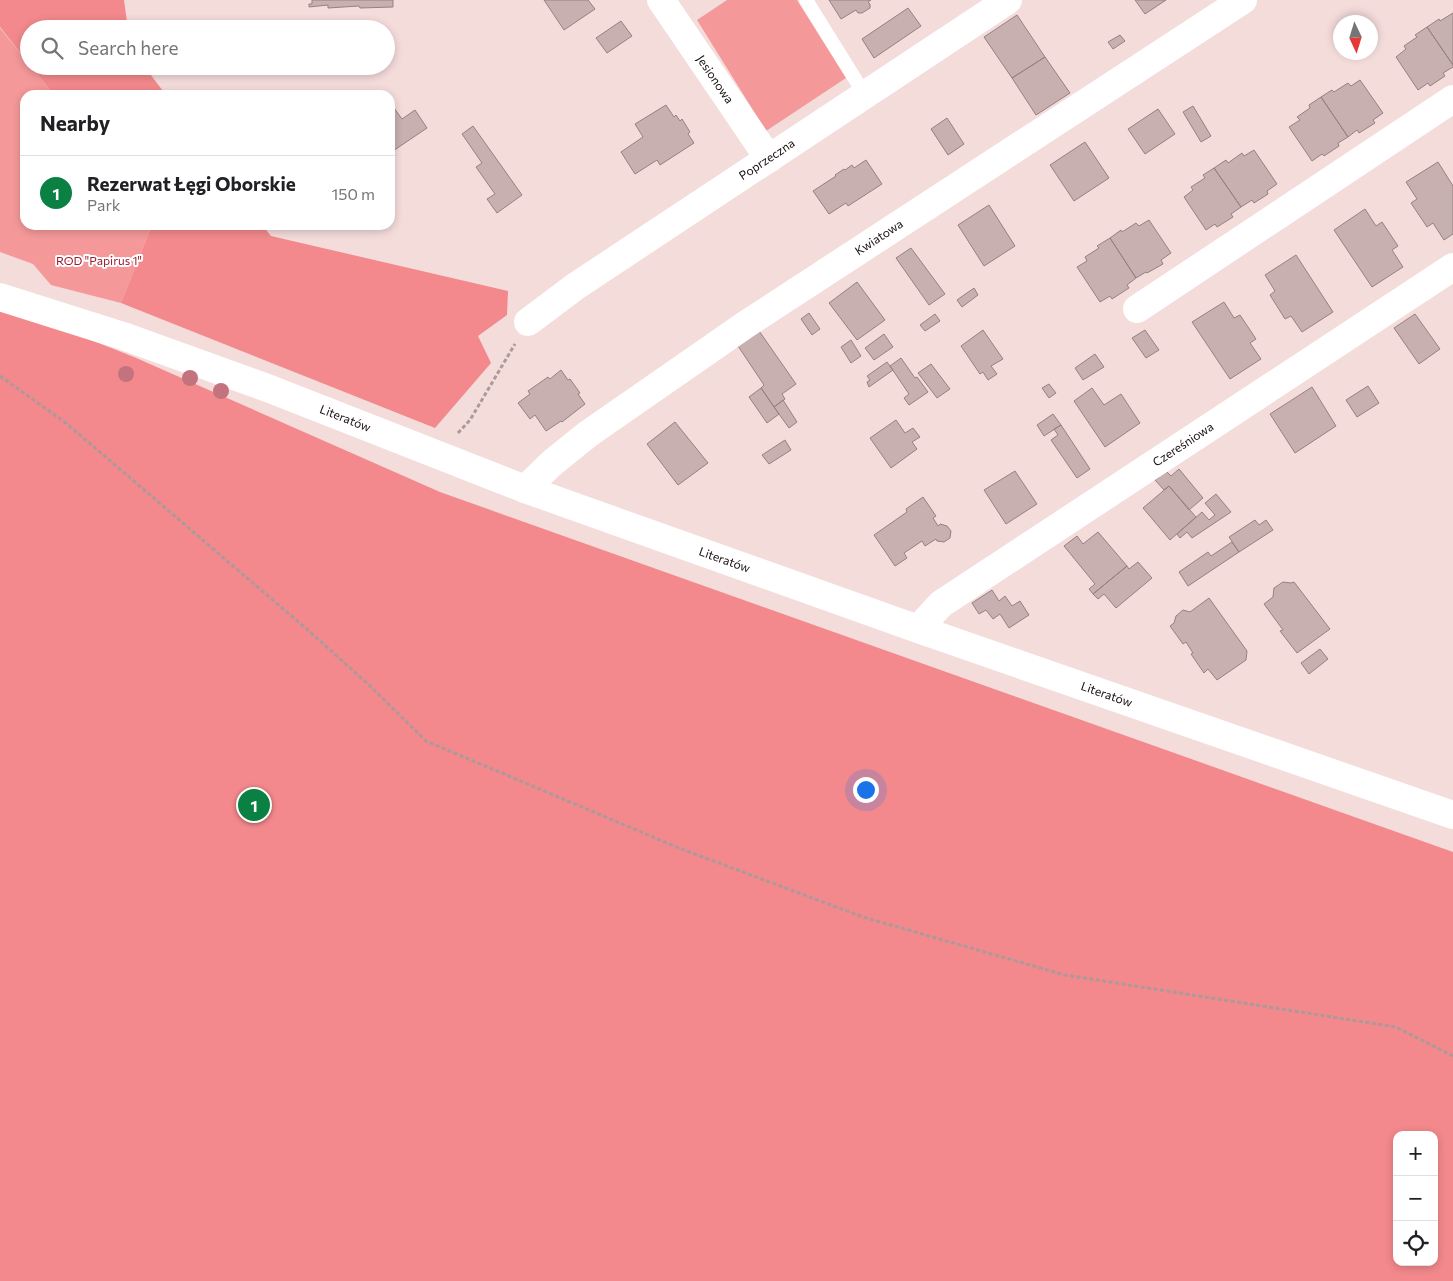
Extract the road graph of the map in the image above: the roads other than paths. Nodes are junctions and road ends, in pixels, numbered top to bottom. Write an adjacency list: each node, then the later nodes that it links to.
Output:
1 (661, 0): 7 (street, Jesionowa)
2 (806, 0): 5 (lane)
3 (1008, 0): 5 (street, Poprzeczna)
4 (1243, 0): 12 (street, Kwiatowa)
5 (866, 95): 7 (street, Poprzeczna)
6 (1453, 98): 10 (street)
7 (769, 159): 11 (street, Poprzeczna)
8 (1453, 268): 13 (street, Czereśniowa)
9 (0, 297): 12 (street, Literatów)
10 (1137, 309)
11 (528, 322)
12 (525, 489): 13 (street, Literatów)
13 (918, 630): 14 (street, Literatów)
14 (1453, 815)

